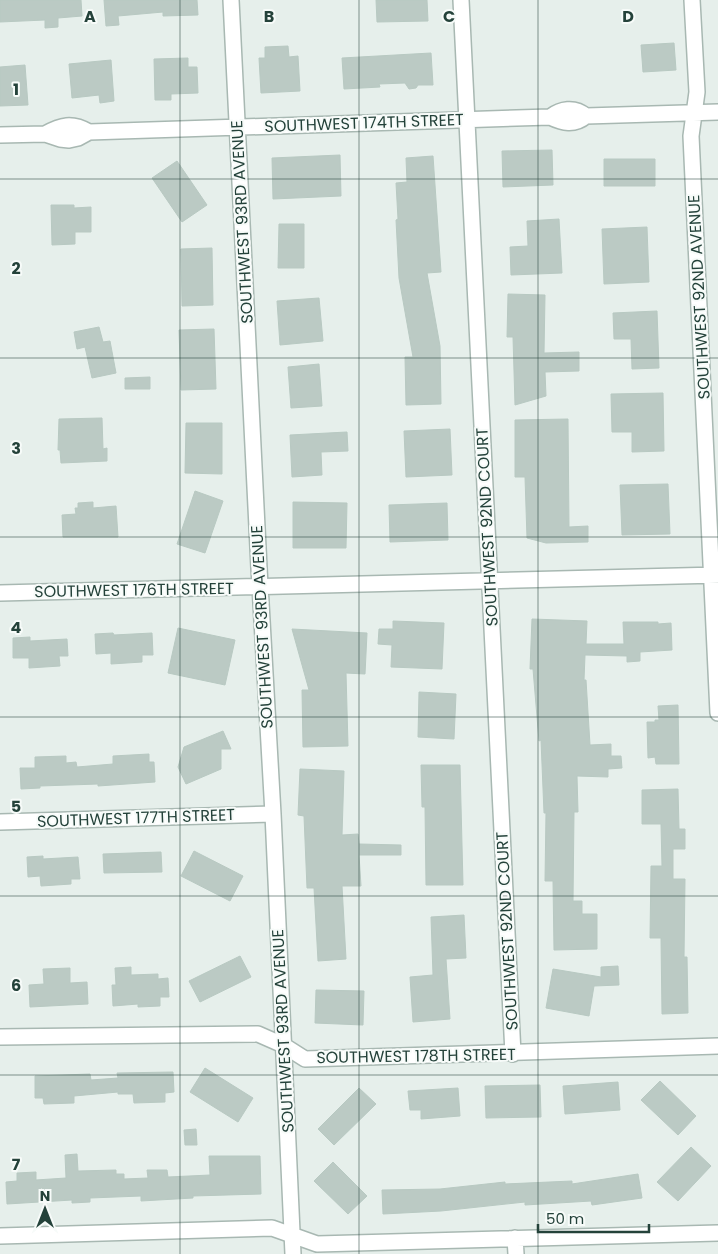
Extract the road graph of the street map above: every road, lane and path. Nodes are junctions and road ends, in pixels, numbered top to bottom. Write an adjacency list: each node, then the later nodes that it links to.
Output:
1 (231, 0): 7 (street, SOUTHWEST 93RD AVENUE)
2 (461, 0): 6 (street, SOUTHWEST 92ND COURT)
3 (692, 0): 5 (street, SOUTHWEST 92ND AVENUE)
4 (718, 112): 5 (street, SOUTHWEST 174TH STREET)
5 (695, 113): 6 (street, SOUTHWEST 174TH STREET); 9 (street, SOUTHWEST 92ND AVENUE)
6 (468, 120): 7 (street, SOUTHWEST 174TH STREET); 10 (street, SOUTHWEST 92ND COURT)
7 (238, 128): 8 (street, SOUTHWEST 174TH STREET); 11 (street, SOUTHWEST 93RD AVENUE)
8 (0, 135)
9 (715, 576): 10 (street, SOUTHWEST 176TH STREET); 13 (street, SOUTHWEST 92ND AVENUE)
10 (490, 581): 11 (street, SOUTHWEST 176TH STREET); 19 (street, SOUTHWEST 92ND COURT)
11 (260, 587): 12 (street, SOUTHWEST 176TH STREET); 14 (street, SOUTHWEST 93RD AVENUE)
12 (0, 593)
13 (718, 713)
14 (273, 814): 15 (street, SOUTHWEST 177TH STREET); 17 (street, SOUTHWEST 93RD AVENUE)
15 (0, 822)
16 (0, 1037): 17 (street, SOUTHWEST 178TH STREET)
17 (283, 1045): 19 (street, SOUTHWEST 178TH STREET); 21 (street, SOUTHWEST 93RD AVENUE)
18 (718, 1046): 19 (street, SOUTHWEST 178TH STREET)
19 (513, 1054)
20 (718, 1233): 23 (street)
21 (292, 1235): 22 (street); 23 (street); 24 (street, SOUTHWEST 93RD AVENUE)
22 (0, 1236)
23 (515, 1238): 25 (street)
24 (293, 1254)
25 (516, 1254)

